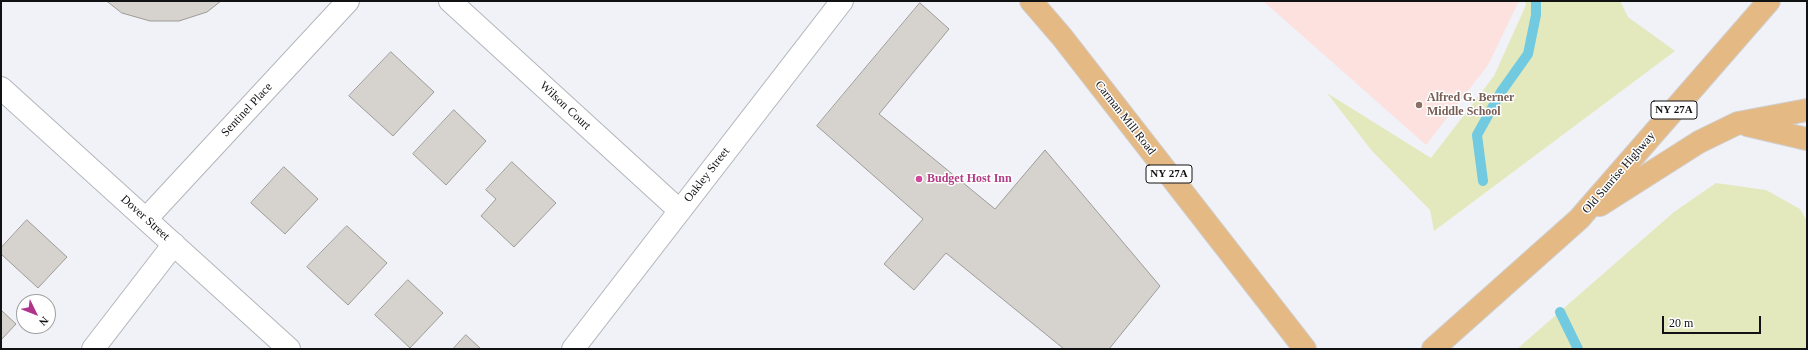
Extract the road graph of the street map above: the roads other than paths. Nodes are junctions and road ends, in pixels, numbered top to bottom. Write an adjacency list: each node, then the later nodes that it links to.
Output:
1 (348, 1): 11 (street, Sentinel Place)
2 (450, 1): 10 (street, Wilson Court)
3 (842, 1): 10 (street, Oakley Street)
4 (1031, 1): 17 (main road, Carman Mill Road / NY 27A)
5 (1769, 1): 12 (main road, Old Sunrise Highway / NY 27A)
6 (1, 88): 11 (street, Dover Street)
7 (1807, 110): 8 (main road, Old Sunrise Highway / NY 27A)
8 (1738, 123): 9 (main road); 12 (main road, Old Sunrise Highway / NY 27A)
9 (1807, 139)
10 (680, 211): 16 (street, Oakley Street)
11 (146, 219): 13 (street, Dover Street)
12 (1579, 219): 18 (main road, Old Sunrise Highway / NY 27A)
13 (174, 244): 14 (street); 15 (street, Dover Street)
14 (93, 349)
15 (290, 349)
16 (573, 349)
17 (1305, 349)
18 (1433, 349)

